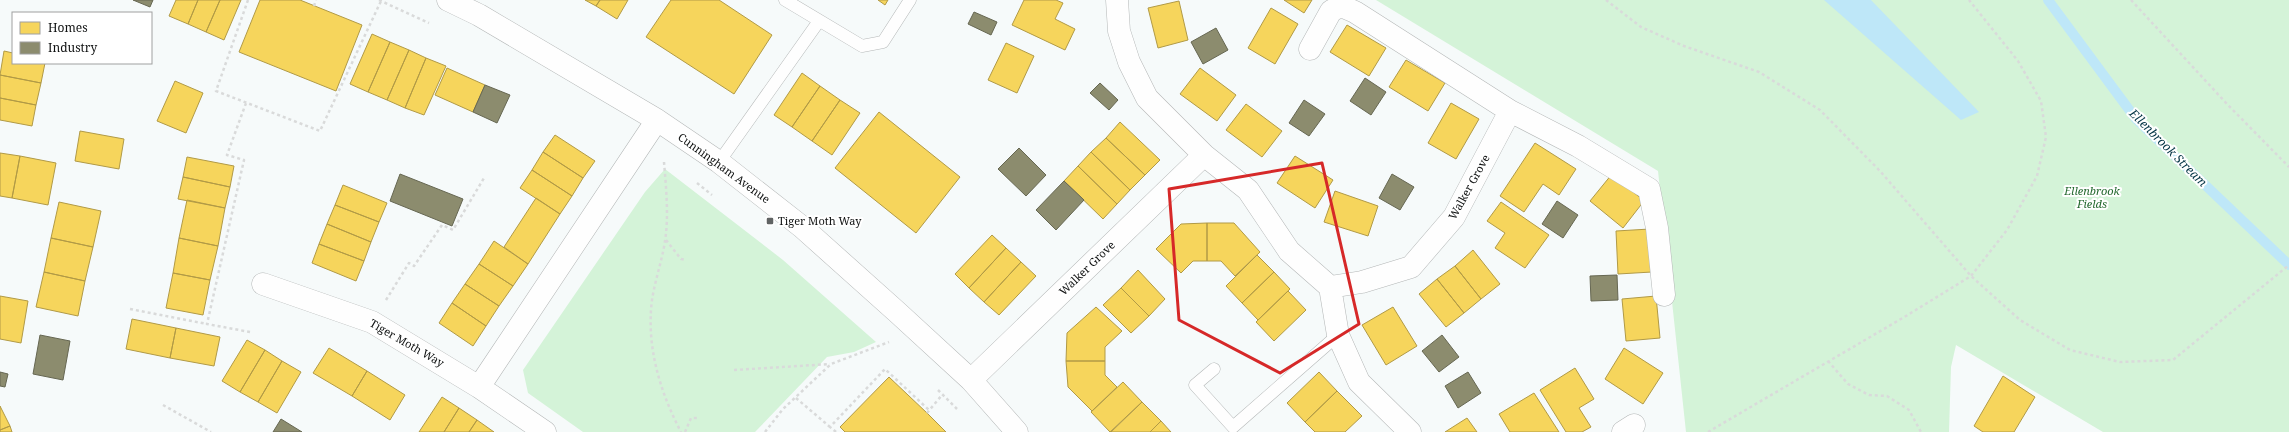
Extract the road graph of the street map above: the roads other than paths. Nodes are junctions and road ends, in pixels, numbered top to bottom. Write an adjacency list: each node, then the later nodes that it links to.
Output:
1 (448, 0): 8 (street, Cunningham Avenue)
2 (785, 0): 5 (lane)
3 (910, 0): 5 (lane)
4 (1117, 0): 9 (street)
5 (819, 21): 10 (lane)
6 (1310, 49): 7 (street)
7 (1510, 111): 12 (street, Walker Grove); 13 (street)
8 (657, 120): 10 (street, Cunningham Avenue); 17 (street)
9 (1204, 155): 12 (street); 16 (street, Walker Grove)
10 (720, 162): 16 (street, Cunningham Avenue)
11 (263, 284): 17 (street, Tiger Moth Way)
12 (1330, 287): 14 (street)
13 (1664, 295)
14 (1338, 335): 15 (lane); 20 (street)
15 (1214, 369)
16 (971, 380): 19 (street, Cunningham Avenue)
17 (479, 387): 18 (street, Tiger Moth Way)
18 (545, 432)
19 (1017, 432)
20 (1410, 432)

